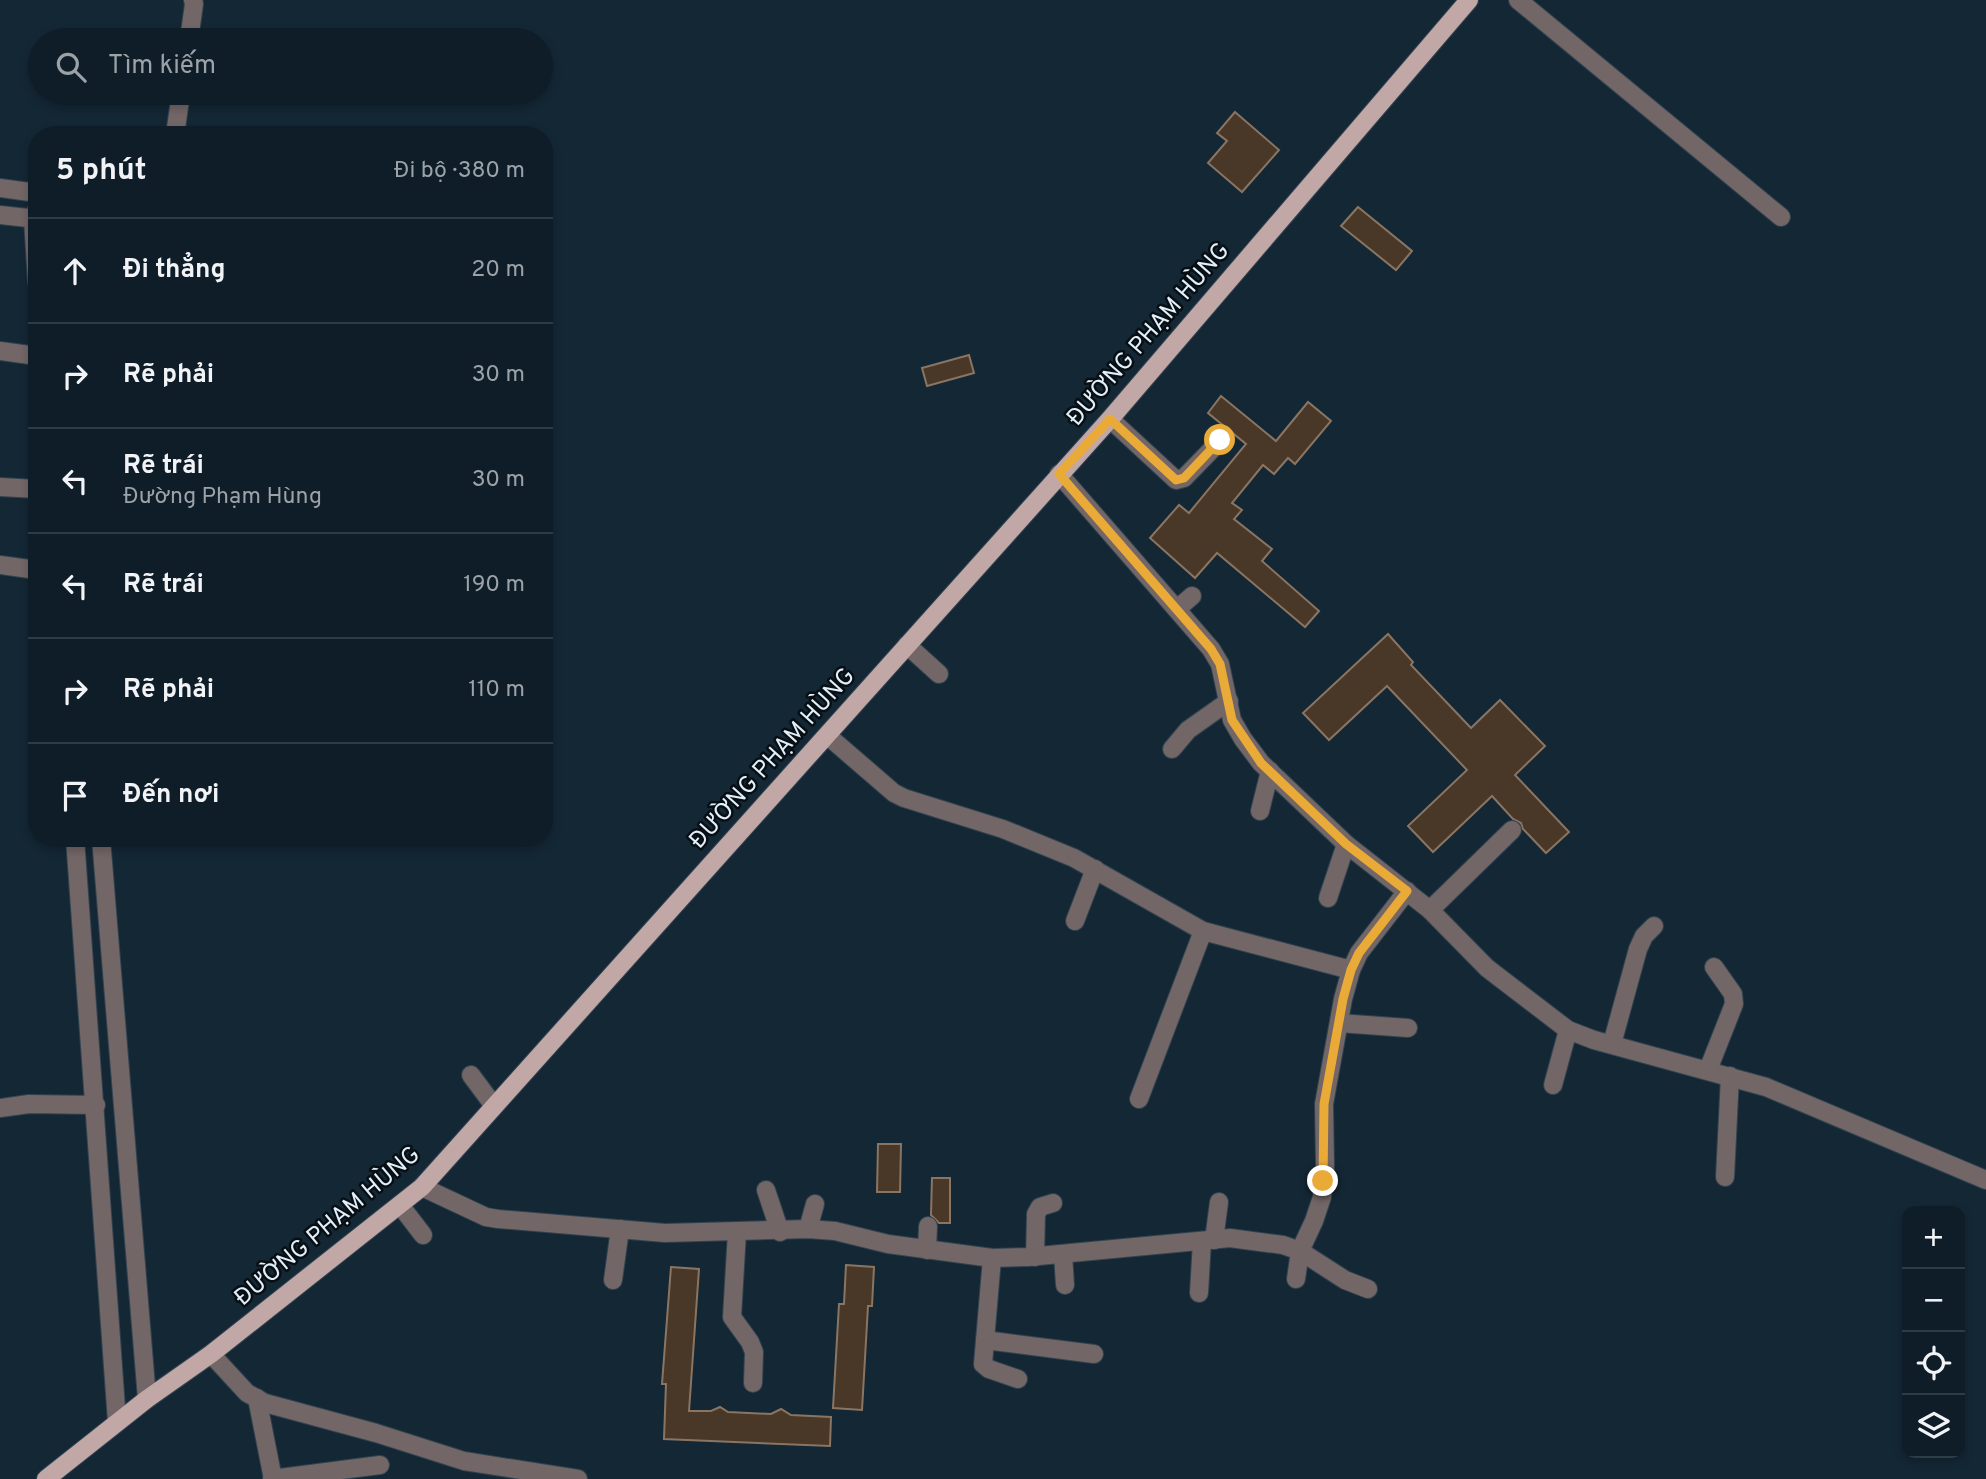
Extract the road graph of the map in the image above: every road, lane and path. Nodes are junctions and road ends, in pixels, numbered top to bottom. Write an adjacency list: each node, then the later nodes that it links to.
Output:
1 (192, 0): 4 (street)
2 (1469, 0): 14 (main road, ĐƯỜNG PHẠM HÙNG)
3 (1518, 0): 11 (street)
4 (191, 28)
5 (179, 105): 6 (street)
6 (176, 126)
7 (0, 188): 8 (street)
8 (28, 191)
9 (0, 215): 10 (street)
10 (28, 216)
11 (1781, 217)
12 (0, 351): 13 (street)
13 (28, 355)
14 (1110, 419): 15 (street); 16 (main road, ĐƯỜNG PHẠM HÙNG)
15 (1220, 440)
16 (1059, 474): 22 (street); 23 (main road, ĐƯỜNG PHẠM HÙNG)
17 (0, 487): 18 (street)
18 (28, 489)
19 (0, 565): 20 (street)
20 (28, 569)
21 (1192, 596): 22 (street)
22 (1177, 609): 25 (street)
23 (907, 645): 24 (street); 26 (main road, ĐƯỜNG PHẠM HÙNG)
24 (939, 674)
25 (1229, 701): 27 (street); 28 (street)
26 (828, 736): 34 (street); 55 (main road, ĐƯỜNG PHẠM HÙNG)
27 (1172, 749)
28 (1270, 771): 29 (street); 31 (street)
29 (1260, 811)
30 (1512, 830): 37 (street)
31 (1346, 844): 35 (street); 36 (street)
32 (76, 847): 44 (street)
33 (102, 847): 42 (street)
34 (1095, 869): 38 (street); 40 (street)
35 (1407, 891): 37 (street); 43 (street)
36 (1328, 898)
37 (1430, 910): 47 (street)
38 (1075, 921)
39 (1654, 926): 48 (street)
40 (1203, 931): 43 (street); 53 (street)
41 (1714, 967): 49 (street)
42 (112, 970): 44 (street); 57 (street)
43 (1351, 970): 45 (street)
44 (85, 972): 54 (street)
45 (1339, 1023): 46 (street); 77 (street)
46 (1408, 1028)
47 (1569, 1030): 48 (street); 52 (street)
48 (1612, 1044): 49 (street)
49 (1708, 1070): 51 (street)
50 (471, 1076): 55 (street)
51 (1730, 1076): 59 (street); 60 (street)
52 (1553, 1085)
53 (1139, 1099)
54 (96, 1105): 56 (street); 58 (street)
55 (494, 1106): 61 (main road, ĐƯỜNG PHẠM HÙNG)
56 (0, 1108)
57 (126, 1140): 58 (street); 73 (street)
58 (98, 1143): 75 (street)
59 (1725, 1177)
60 (1986, 1180)
61 (422, 1187): 66 (main road, ĐƯỜNG PHẠM HÙNG); 68 (street)
62 (766, 1190): 70 (street)
63 (1219, 1202): 74 (street)
64 (1053, 1203): 79 (street)
65 (815, 1204): 69 (street)
66 (400, 1205): 72 (street); 87 (main road, ĐƯỜNG PHẠM HÙNG)
67 (928, 1226): 76 (street)
68 (620, 1229): 71 (street); 82 (street)
69 (808, 1229): 70 (street); 76 (street)
70 (780, 1231): 71 (street)
71 (737, 1232): 90 (street)
72 (423, 1235)
73 (134, 1239): 75 (street); 92 (street)
74 (1208, 1240): 77 (street); 78 (street); 85 (street)
75 (105, 1242): 93 (street)
76 (927, 1250): 80 (street)
77 (1300, 1251): 81 (street); 84 (street)
78 (1063, 1254): 79 (street); 83 (street)
79 (1035, 1257): 80 (street)
80 (992, 1258): 86 (street)
81 (1296, 1279)
82 (613, 1280)
83 (1065, 1285)
84 (1368, 1289)
85 (1199, 1293)
86 (985, 1340): 88 (street); 89 (street)
87 (211, 1354): 91 (street); 92 (main road, ĐƯỜNG PHẠM HÙNG)
88 (1094, 1354)
89 (1018, 1379)
90 (753, 1383)
91 (257, 1398): 96 (street); 97 (street)
92 (147, 1399): 93 (main road, ĐƯỜNG PHẠM HÙNG)
93 (117, 1422): 95 (main road, ĐƯỜNG PHẠM HÙNG)
94 (380, 1465): 96 (street)
95 (46, 1479)
96 (272, 1479)
97 (578, 1479)

